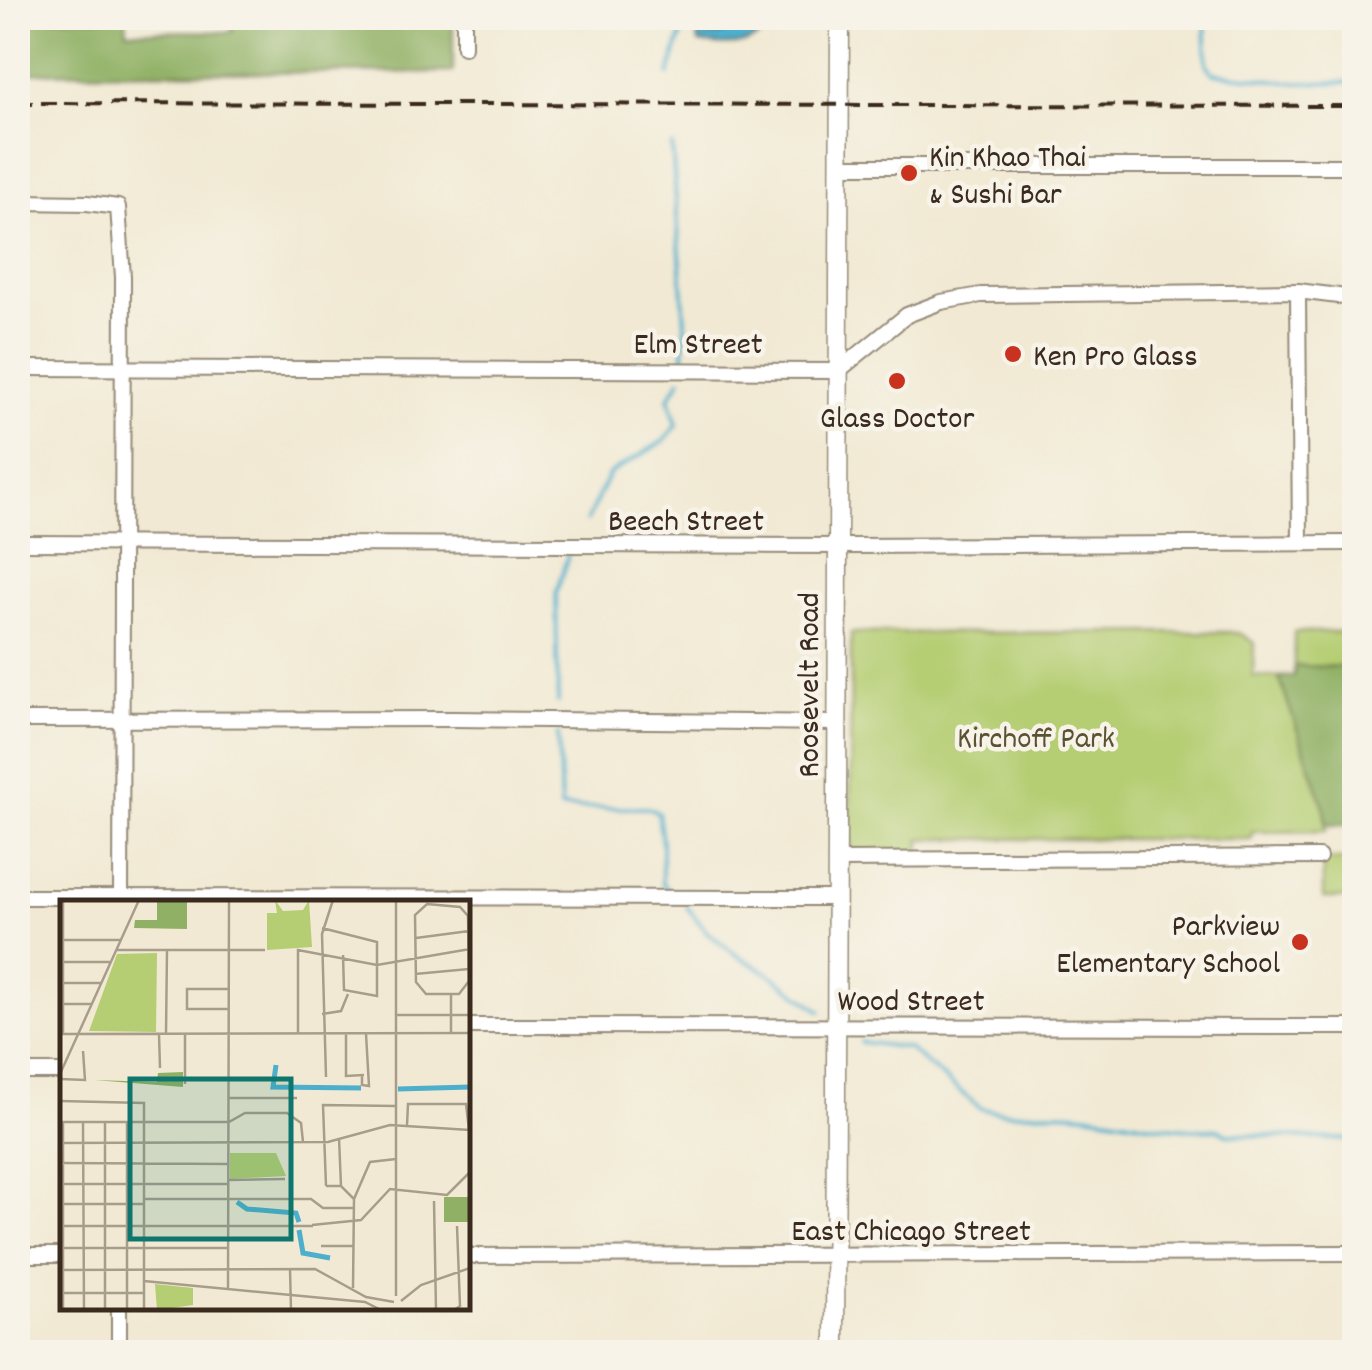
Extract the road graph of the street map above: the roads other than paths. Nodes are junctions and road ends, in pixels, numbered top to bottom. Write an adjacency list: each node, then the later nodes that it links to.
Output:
1 (464, 18): 3 (street)
2 (840, 18): 4 (street, Roosevelt Road)
3 (464, 47)
4 (839, 166): 5 (street); 11 (street, Roosevelt Road)
5 (1354, 166)
6 (18, 202): 10 (street)
7 (1298, 291): 8 (street); 11 (street); 14 (street)
8 (1354, 298)
9 (18, 368): 10 (street, Elm Street)
10 (123, 368): 11 (street, Elm Street); 13 (street)
11 (838, 370): 16 (street, Roosevelt Road)
12 (18, 543): 13 (street, Beech Street)
13 (122, 543): 16 (street, Beech Street); 17 (street)
14 (1300, 543): 15 (street, Beech Street); 16 (street, Beech Street)
15 (1354, 543)
16 (838, 546): 19 (street, Roosevelt Road)
17 (121, 718): 18 (street); 19 (street); 24 (street)
18 (18, 720)
19 (837, 723): 21 (street, Roosevelt Road)
20 (1319, 857): 21 (street)
21 (837, 860): 23 (street, Roosevelt Road)
22 (18, 897): 24 (street)
23 (836, 898): 24 (street); 26 (street, Roosevelt Road)
24 (120, 900)
25 (470, 1026): 26 (street, Wood Street)
26 (836, 1027): 27 (street, Wood Street); 34 (street, Roosevelt Road)
27 (1354, 1027)
28 (18, 1072): 29 (street)
29 (60, 1072)
30 (1354, 1253): 34 (street, East Chicago Street)
31 (18, 1256): 32 (street)
32 (60, 1256)
33 (470, 1256): 34 (street, East Chicago Street)
34 (836, 1258): 37 (street, Roosevelt Road)
35 (119, 1310): 36 (street)
36 (119, 1352)
37 (835, 1352)

